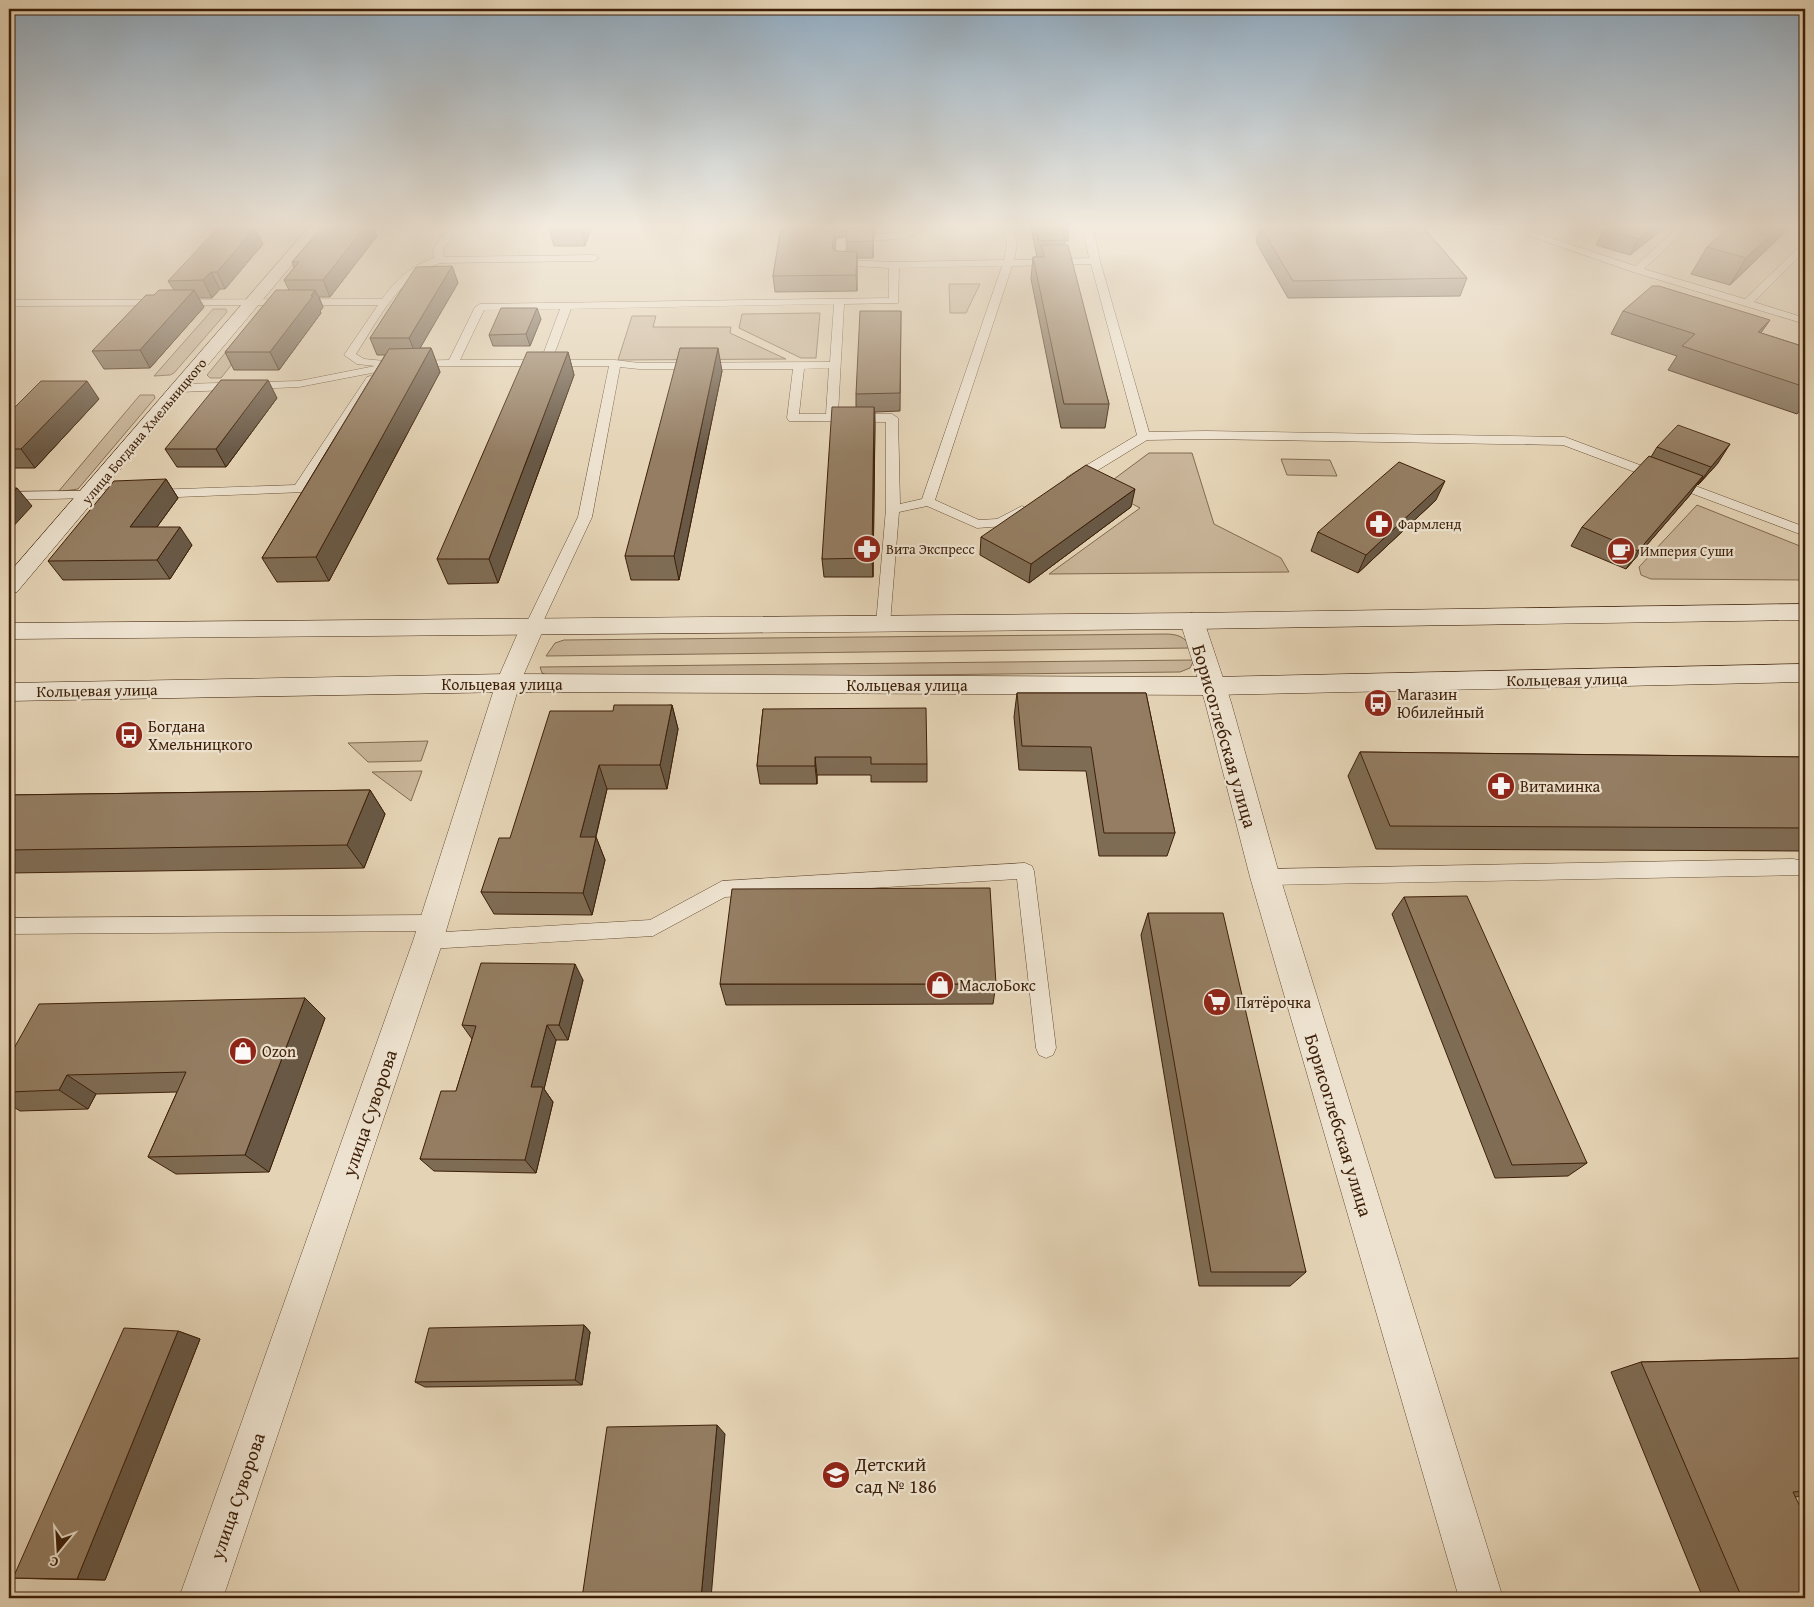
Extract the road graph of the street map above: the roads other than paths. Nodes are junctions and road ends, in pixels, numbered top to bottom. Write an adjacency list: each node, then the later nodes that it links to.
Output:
1 (253, 303): 17 (main road, улица Богдана Хмельницкого)
2 (384, 303): 14 (lane)
3 (731, 303): 9 (lane)
4 (839, 303): 15 (lane)
5 (995, 303): 23 (lane)
6 (1107, 303): 19 (lane)
7 (1743, 303): 8 (lane)
8 (1746, 304): 10 (lane)
9 (567, 306): 11 (lane); 12 (lane)
10 (1805, 321)
11 (453, 363): 12 (lane); 14 (lane)
12 (545, 363): 13 (lane)
13 (615, 364): 16 (lane); 31 (lane)
14 (388, 365): 17 (lane); 22 (lane)
15 (834, 365): 16 (lane); 18 (lane)
16 (799, 366): 18 (lane)
17 (180, 388): 22 (main road, улица Богдана Хмельницкого)
18 (832, 418): 25 (lane)
19 (1144, 436): 20 (lane); 26 (lane)
20 (1059, 488)
21 (9, 496): 22 (lane)
22 (89, 496): 27 (main road, улица Богдана Хмельницкого)
23 (928, 502): 24 (lane); 25 (lane)
24 (1034, 503)
25 (894, 509): 30 (lane)
26 (1805, 532)
27 (9, 587)
28 (1805, 612): 29 (main road)
29 (1192, 621): 30 (main road); 35 (main road, Борисоглебская улица)
30 (884, 624): 31 (main road)
31 (532, 628): 32 (main road); 34 (main road, улица Суворова)
32 (9, 631)
33 (1805, 674): 35 (main road, Кольцевая улица)
34 (508, 683): 35 (main road, Кольцевая улица); 36 (main road, Кольцевая улица); 40 (main road, улица Суворова)
35 (1213, 686): 38 (main road, Борисоглебская улица)
36 (9, 692)
37 (1805, 868): 38 (lane)
38 (1265, 877): 43 (main road, Борисоглебская улица)
39 (9, 926): 40 (lane)
40 (431, 932): 41 (lane); 42 (main road, улица Суворова)
41 (1046, 1048)
42 (201, 1598)
43 (1481, 1598)

